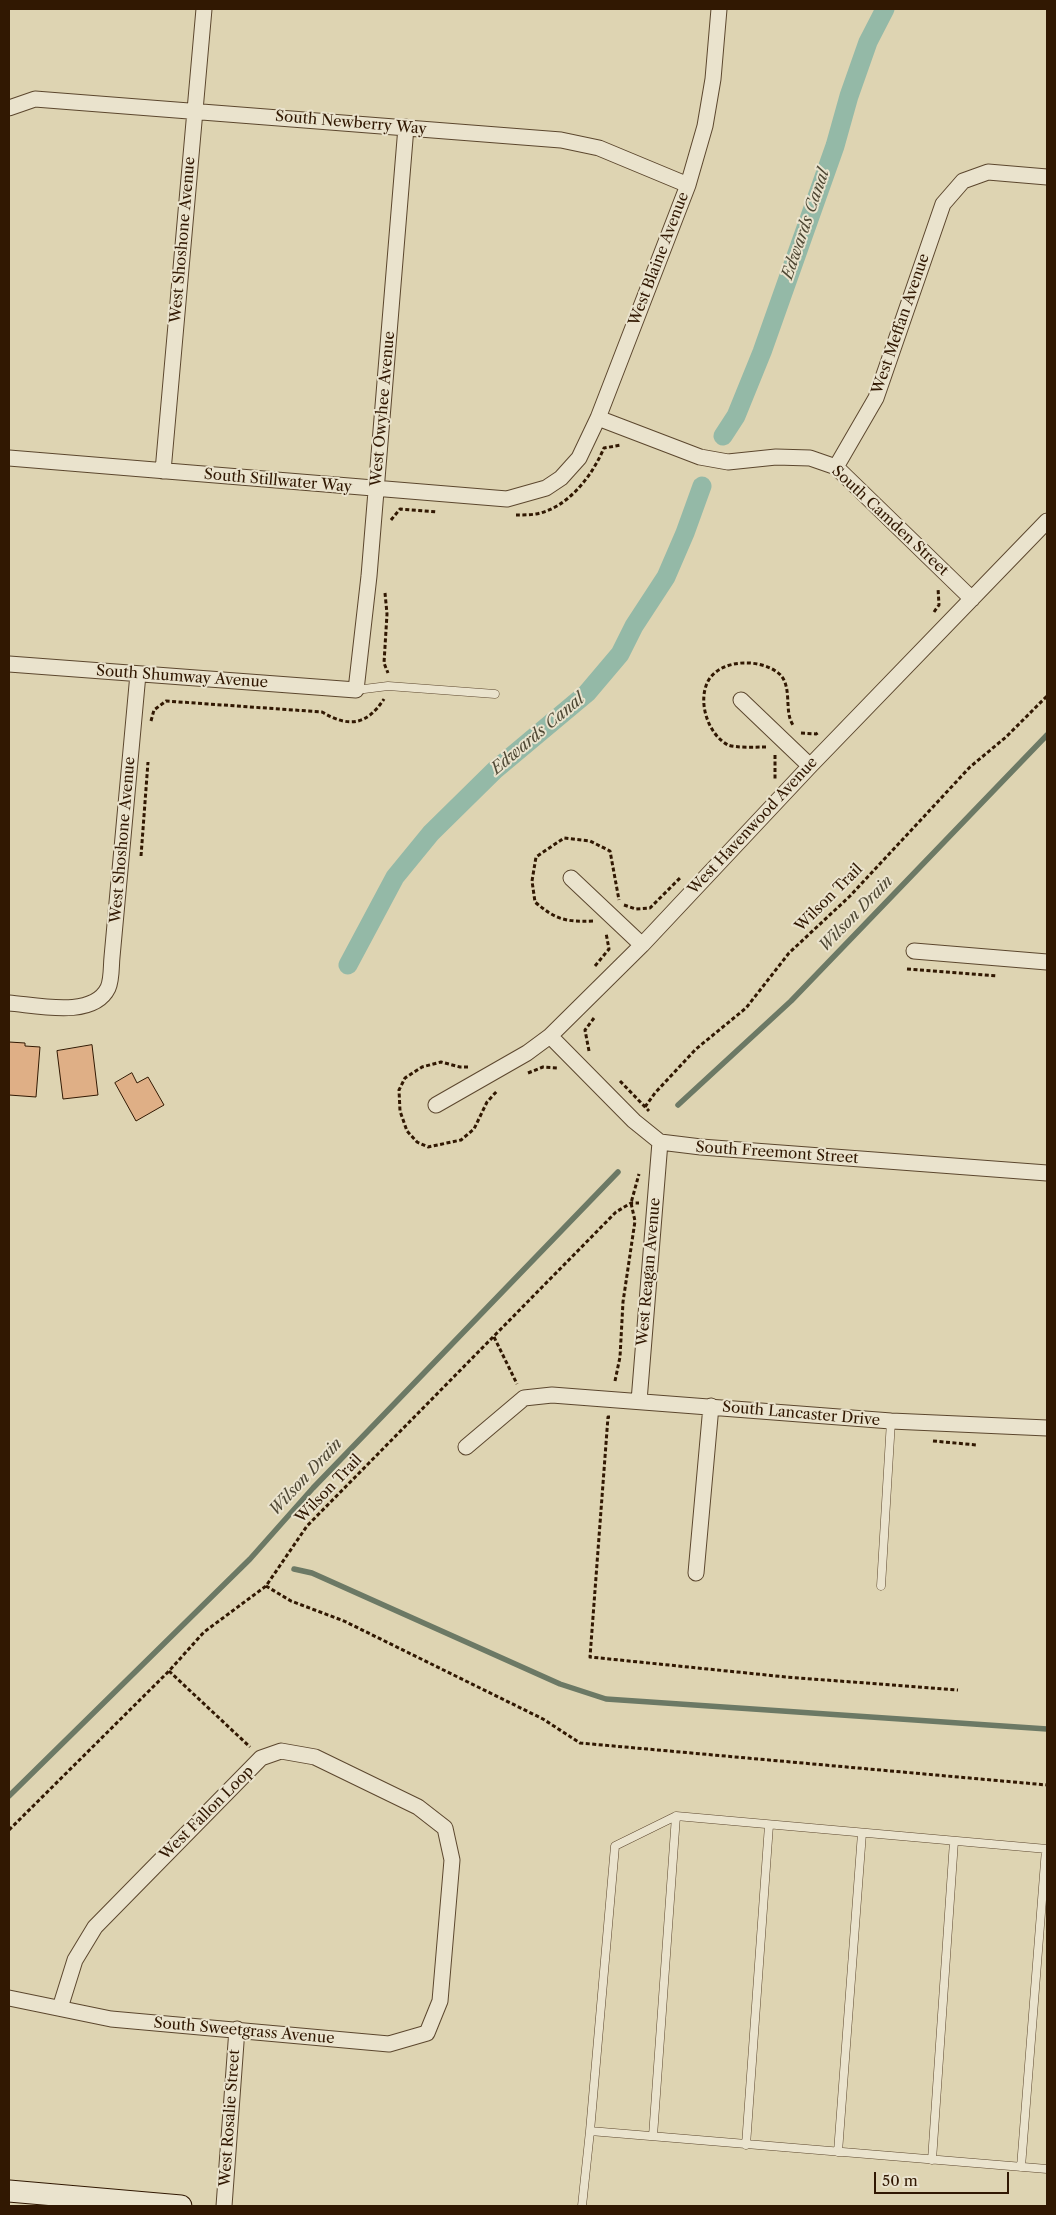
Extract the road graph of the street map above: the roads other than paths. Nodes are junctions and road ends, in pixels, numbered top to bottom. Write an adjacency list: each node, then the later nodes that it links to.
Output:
1 (204, 9): 4 (street, West Shoshone Avenue)
2 (719, 9): 7 (street, West Blaine Avenue)
3 (9, 108): 4 (street, South Newberry Way)
4 (195, 110): 5 (street, South Newberry Way); 11 (street, West Shoshone Avenue)
5 (406, 127): 7 (street, South Newberry Way); 13 (street, West Owyhee Avenue)
6 (1047, 177): 10 (street, West Meffan Avenue)
7 (688, 184): 8 (street, West Blaine Avenue)
8 (598, 418): 10 (street, South Camden Street); 12 (street, West Blaine Avenue)
9 (9, 458): 11 (street, South Stillwater Way)
10 (836, 467): 15 (street, South Camden Street)
11 (163, 472): 13 (street, South Stillwater Way)
12 (546, 488): 13 (street, South Stillwater Way)
13 (376, 490): 18 (street, West Owyhee Avenue)
14 (1047, 520): 15 (street, West Havenwood Avenue)
15 (972, 599): 21 (street, West Havenwood Avenue)
16 (9, 664): 17 (street, South Shumway Avenue)
17 (138, 674): 18 (street, South Shumway Avenue); 26 (street, West Shoshone Avenue)
18 (356, 690): 19 (lane)
19 (495, 694)
20 (741, 700): 21 (street)
21 (810, 766): 23 (street, West Havenwood Avenue)
22 (571, 878): 23 (street)
23 (642, 945): 27 (street, West Havenwood Avenue)
24 (914, 951): 25 (street)
25 (1047, 962)
26 (9, 1003)
27 (550, 1036): 28 (street, West Havenwood Avenue); 29 (street)
28 (436, 1104)
29 (660, 1142): 30 (street, South Freemont Street); 31 (street, West Reagan Avenue)
30 (1047, 1173)
31 (639, 1401): 32 (street, South Lancaster Drive); 35 (street, South Lancaster Drive)
32 (711, 1406): 33 (street, South Lancaster Drive); 36 (street, South Lancaster Drive)
33 (891, 1421): 34 (street, South Lancaster Drive); 37 (lane, South Lancaster Drive)
34 (1047, 1428)
35 (466, 1447)
36 (696, 1573)
37 (881, 1586)
38 (676, 1816): 39 (lane); 47 (lane); 48 (lane)
39 (769, 1825): 40 (lane); 49 (lane)
40 (862, 1833): 41 (lane); 50 (lane)
41 (954, 1841): 42 (lane); 51 (lane)
42 (1046, 1849): 52 (lane)
43 (9, 1998): 44 (street, South Sweetgrass Avenue)
44 (60, 2008): 45 (street, South Sweetgrass Avenue); 46 (street, West Fallon Loop)
45 (237, 2030): 46 (street, South Sweetgrass Avenue); 56 (street, West Rosalie Street)
46 (426, 2033)
47 (590, 2131): 48 (lane); 57 (lane)
48 (653, 2136): 49 (lane)
49 (746, 2145): 50 (lane)
50 (838, 2152): 51 (lane)
51 (932, 2160): 52 (lane)
52 (1021, 2167): 53 (lane)
53 (1047, 2169)
54 (9, 2191): 55 (main road)
55 (181, 2206)
56 (224, 2206)
57 (582, 2206)

